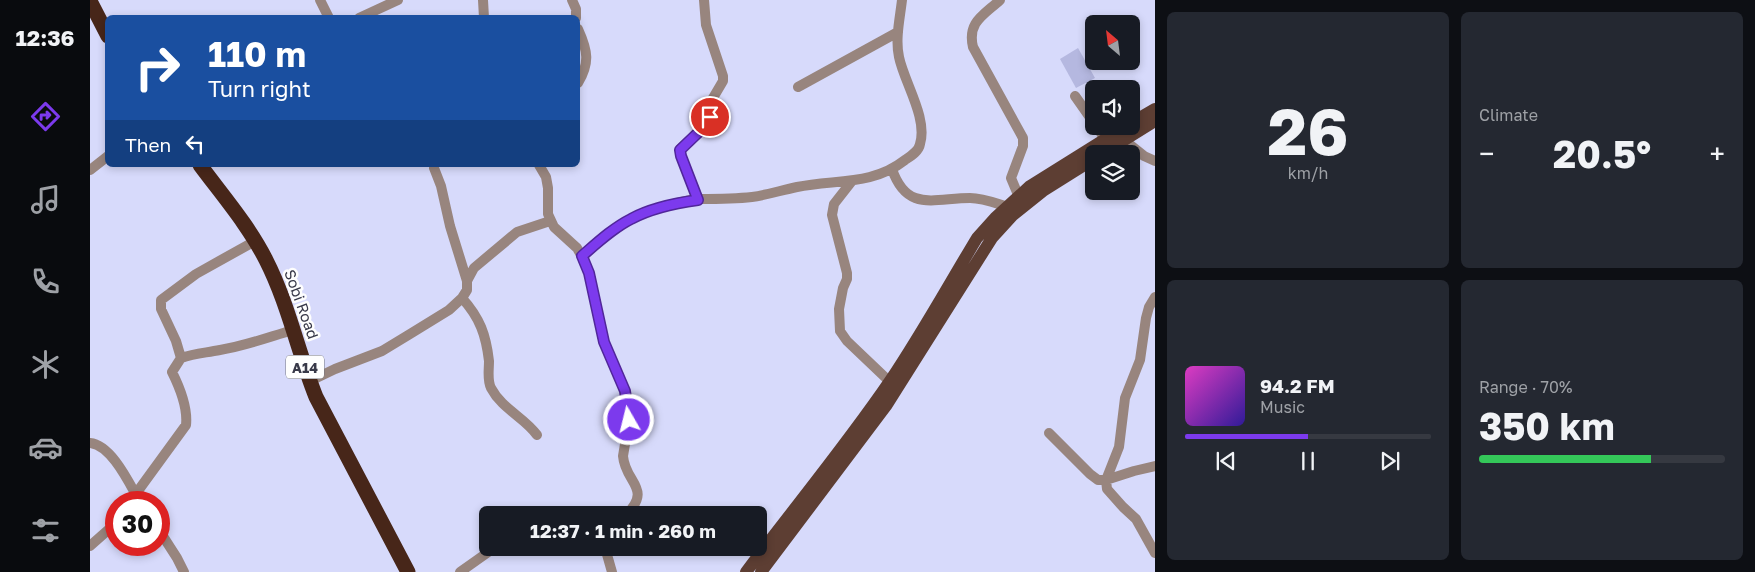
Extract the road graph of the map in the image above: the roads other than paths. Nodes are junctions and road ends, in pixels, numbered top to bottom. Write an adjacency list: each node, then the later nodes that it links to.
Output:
1 (320, 0): 9 (street)
2 (398, 0): 10 (street)
3 (483, 0): 11 (street)
4 (572, 0): 12 (street)
5 (704, 0): 38 (street)
6 (902, 0): 14 (street)
7 (1000, 0): 37 (street)
8 (90, 1): 13 (highway)
9 (328, 15)
10 (366, 15)
11 (484, 15)
12 (576, 15)
13 (105, 30)
14 (898, 32): 17 (street); 34 (street)
15 (580, 34): 16 (street)
16 (580, 81)
17 (798, 87)
18 (1075, 96): 20 (street)
19 (1155, 109): 21 (main road)
20 (1085, 110)
21 (1140, 118)
22 (1155, 120): 26 (main road)
23 (1102, 135): 25 (street)
24 (1111, 135): 25 (main road)
25 (1105, 139): 37 (main road)
26 (1124, 140): 27 (main road); 29 (street)
27 (1116, 145)
28 (105, 158): 35 (street)
29 (1155, 161)
30 (1085, 165): 69 (main road)
31 (201, 167): 41 (highway, Sobi Road / A14)
32 (540, 167): 40 (street)
33 (434, 168): 43 (street)
34 (892, 169): 36 (street); 39 (street)
35 (90, 170)
36 (852, 181): 38 (street); 49 (street)
37 (1018, 197): 39 (main road)
38 (698, 200): 42 (street)
39 (1008, 207): 49 (main road)
40 (550, 220): 42 (street); 43 (street)
41 (255, 241): 46 (highway, Sobi Road / A14); 47 (street)
42 (582, 256): 57 (street)
43 (467, 281): 45 (street)
44 (1155, 297): 54 (street)
45 (462, 298): 48 (street); 51 (street)
46 (293, 330): 47 (street); 48 (highway, Sobi Road / A14)
47 (181, 358): 56 (street)
48 (310, 381): 65 (highway, Sobi Road / A14)
49 (889, 381): 68 (main road)
50 (1049, 433): 54 (street)
51 (537, 435)
52 (90, 442): 55 (street)
53 (1155, 466): 54 (street)
54 (1106, 480): 61 (street)
55 (133, 491)
56 (143, 491)
57 (633, 506)
58 (105, 533): 59 (street)
59 (90, 546)
60 (170, 547): 64 (street)
61 (1155, 553)
62 (483, 556): 66 (street)
63 (607, 556): 67 (street)
64 (184, 572)
65 (408, 572)
66 (460, 572)
67 (612, 572)
68 (746, 572)
69 (761, 572)

